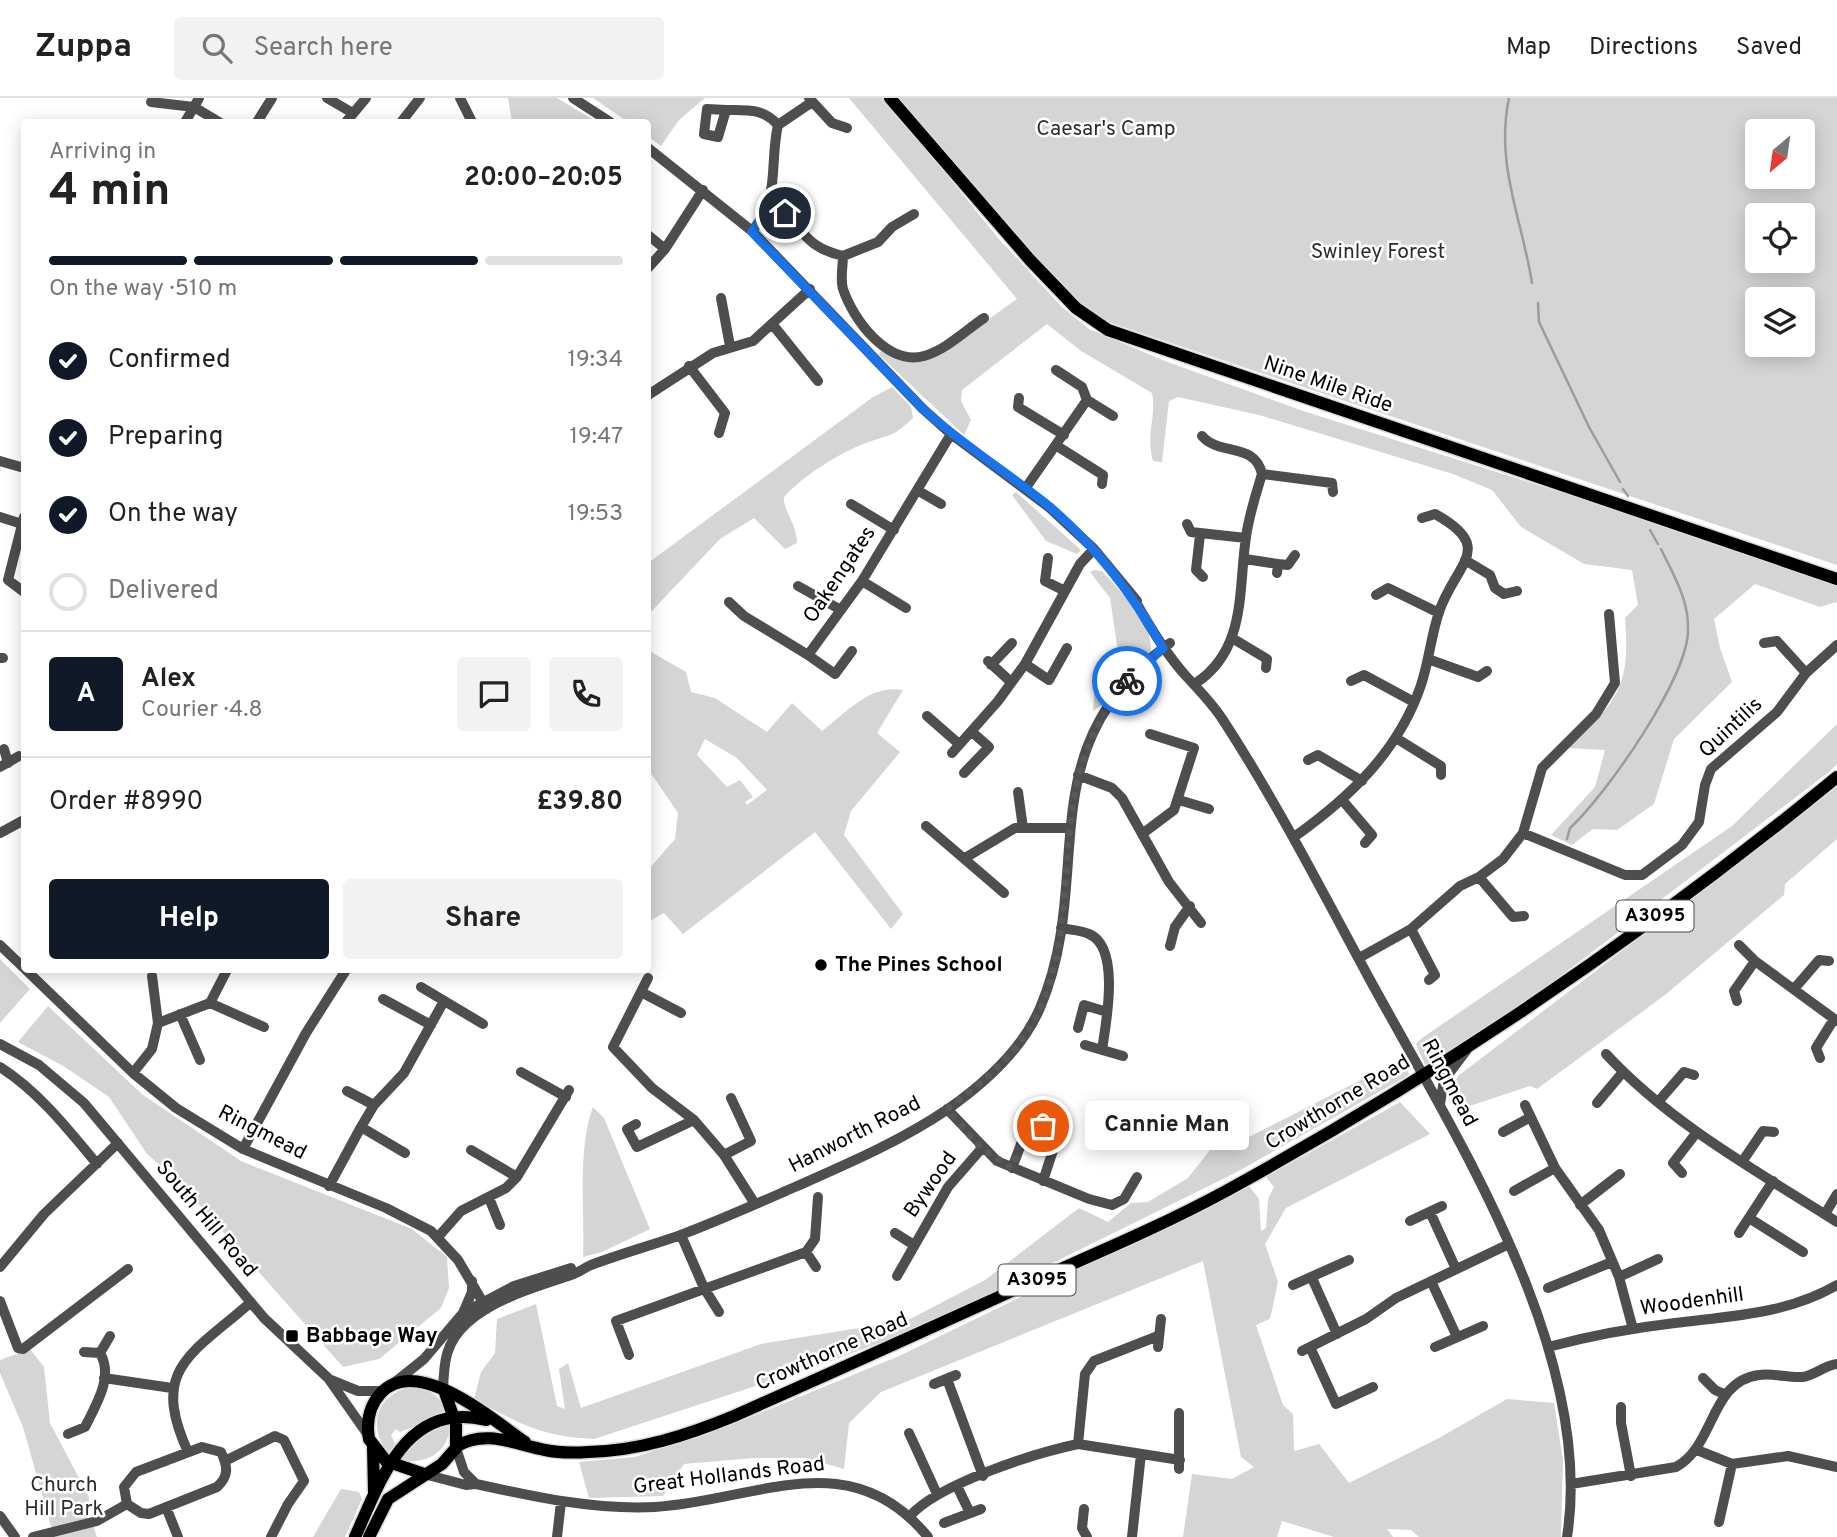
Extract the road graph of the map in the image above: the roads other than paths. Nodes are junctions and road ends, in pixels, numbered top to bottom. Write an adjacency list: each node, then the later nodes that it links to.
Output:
1 (272, 98): 17 (street)
2 (327, 98): 14 (street)
3 (366, 98): 14 (street)
4 (420, 98): 18 (street)
5 (460, 98): 19 (street)
6 (573, 98): 20 (street)
7 (757, 98): 13 (street)
8 (890, 98): 72 (main road, Nine Mile Ride)
9 (810, 100): 21 (street); 22 (street)
10 (151, 102): 11 (street)
11 (197, 102): 15 (street); 16 (street)
12 (726, 110): 13 (street)
13 (755, 110): 21 (street)
14 (348, 117)
15 (187, 119)
16 (216, 119)
17 (259, 119)
18 (404, 119)
19 (470, 119)
20 (605, 119)
21 (778, 125): 25 (street)
22 (847, 128)
23 (651, 150): 24 (street, Ringmead)
24 (703, 190): 27 (street, Ringmead); 29 (street)
25 (769, 207): 27 (street); 30 (street)
26 (905, 213): 30 (street)
27 (752, 232): 32 (street, Ringmead)
28 (651, 237): 29 (street)
29 (665, 249): 31 (street)
30 (843, 256): 34 (street)
31 (651, 265)
32 (810, 289): 35 (street); 45 (street, Ringmead)
33 (721, 298): 36 (street)
34 (984, 318)
35 (773, 325): 36 (street); 39 (street)
36 (730, 346): 37 (street)
37 (690, 366): 40 (street); 44 (street)
38 (1056, 370): 42 (street)
39 (818, 381)
40 (651, 393)
41 (1019, 398): 46 (street)
42 (1087, 400): 43 (street); 46 (street)
43 (1113, 416)
44 (719, 433)
45 (951, 435): 53 (street, Ringmead); 54 (street, Oakengates)
46 (1064, 435): 48 (street)
47 (1202, 436): 51 (street)
48 (1058, 446): 52 (street); 53 (street)
49 (0, 461): 50 (street)
50 (21, 467)
51 (1262, 474): 55 (street); 65 (street)
52 (1102, 484)
53 (1025, 489): 66 (street, Ringmead)
54 (917, 490): 57 (street); 63 (street, Oakengates)
55 (1333, 492)
56 (851, 504): 63 (street)
57 (941, 504)
58 (0, 517): 60 (street)
59 (1422, 518): 70 (street)
60 (21, 520)
61 (1187, 524): 64 (street)
62 (21, 528): 75 (street)
63 (894, 530): 73 (street, Oakengates)
64 (1200, 534): 65 (street); 71 (street)
65 (1246, 538): 69 (street)
66 (1094, 549): 76 (street); 88 (street, Ringmead)
67 (1295, 555): 69 (street)
68 (1048, 558): 76 (street)
69 (1245, 559): 84 (street)
70 (1465, 560): 77 (street); 82 (street)
71 (1203, 577)
72 (1837, 579)
73 (862, 581): 80 (street); 81 (street, Oakengates)
74 (798, 586): 81 (street)
75 (21, 590)
76 (1065, 591): 93 (street)
77 (1517, 591)
78 (1376, 595): 82 (street)
79 (729, 602): 91 (street, Oakengates)
80 (906, 608)
81 (841, 610): 91 (street, Oakengates)
82 (1439, 613): 92 (street)
83 (1609, 614): 123 (street)
84 (1232, 638): 94 (street); 99 (street)
85 (1836, 641): 96 (street, Quintilis)
86 (1012, 643): 98 (street)
87 (1764, 643): 96 (street)
88 (1167, 645): 99 (street, Ringmead); 110 (street, Hanworth Road)
89 (1067, 648): 93 (street)
90 (852, 651): 91 (street)
91 (808, 655)
92 (1428, 659): 95 (street); 100 (street)
93 (1025, 664): 98 (street)
94 (1266, 668)
95 (1487, 671)
96 (1806, 673): 123 (street, Quintilis)
97 (1351, 681): 100 (street)
98 (1011, 682): 102 (street)
99 (1196, 683): 125 (street, Ringmead)
100 (1414, 702): 104 (street)
101 (927, 716): 102 (street)
102 (972, 732): 109 (street)
103 (1150, 734): 115 (street)
104 (1396, 738): 111 (street); 113 (street)
105 (4, 748): 108 (street)
106 (19, 756): 108 (street)
107 (1308, 760): 113 (street)
108 (4, 765)
109 (964, 773)
110 (1078, 775): 121 (street, Hanworth Road); 124 (street)
111 (1441, 775)
112 (1837, 777): 166 (main road, Crowthorne Road / A3095)
113 (1362, 781): 116 (street)
114 (1018, 792): 120 (street)
115 (1179, 800): 117 (street); 124 (street)
116 (1343, 801): 125 (street); 126 (street)
117 (1209, 809)
118 (21, 822): 122 (street)
119 (926, 826): 127 (street)
120 (1023, 828): 121 (street); 127 (street)
121 (1068, 828): 133 (street, Hanworth Road)
122 (0, 833)
123 (1522, 833): 128 (street)
124 (1142, 834): 130 (street)
125 (1294, 837): 138 (street, Ringmead)
126 (1365, 843)
127 (965, 858): 129 (street)
128 (1479, 877): 131 (street); 134 (street)
129 (1004, 893)
130 (1189, 906): 132 (street); 137 (street)
131 (1524, 916)
132 (1201, 923)
133 (1061, 928): 155 (street); 185 (street, Hanworth Road)
134 (1411, 929): 138 (street); 147 (street)
135 (0, 945): 141 (street, Ringmead)
136 (1739, 945): 139 (street)
137 (1170, 946)
138 (1359, 958): 176 (street, Ringmead)
139 (1755, 961): 149 (street); 153 (street)
140 (1829, 961): 149 (street)
141 (21, 965)
142 (29, 973): 174 (street, Ringmead)
143 (226, 973): 154 (street)
144 (344, 973): 194 (street)
145 (152, 976): 159 (street)
146 (648, 978): 150 (street)
147 (1429, 981)
148 (421, 987): 152 (street)
149 (1794, 989): 158 (street)
150 (642, 992): 156 (street); 187 (street)
151 (383, 999): 161 (street)
152 (444, 1001): 160 (street); 161 (street)
153 (1737, 1001)
154 (211, 1003): 157 (street); 162 (street)
155 (1107, 1012): 163 (street); 167 (street)
156 (681, 1013)
157 (180, 1014): 159 (street); 171 (street)
158 (1835, 1020): 170 (street)
159 (158, 1023): 174 (street)
160 (483, 1024)
161 (430, 1025): 182 (street)
162 (264, 1027)
163 (1078, 1028)
164 (0, 1044): 193 (street, South Hill Road)
165 (1084, 1045): 167 (street)
166 (1470, 1046): 176 (main road, Crowthorne Road / A3095); 184 (street)
167 (1102, 1050): 169 (street)
168 (1606, 1054): 175 (street)
169 (1122, 1056)
170 (1820, 1058)
171 (200, 1060)
172 (0, 1067): 200 (street)
173 (521, 1072): 205 (street)
174 (133, 1073): 194 (street, Ringmead)
175 (1623, 1073): 180 (street); 181 (street)
176 (1423, 1075): 184 (street, Ringmead); 281 (main road, Crowthorne Road / A3095)
177 (1694, 1075): 180 (street)
178 (347, 1091): 182 (street)
179 (731, 1098): 198 (street)
180 (1658, 1102): 191 (street)
181 (1597, 1103)
182 (374, 1105): 189 (street)
183 (1525, 1105): 186 (street)
184 (1440, 1106): 227 (street, Ringmead)
185 (947, 1109): 195 (street, Bywood); 214 (street, Hanworth Road)
186 (1529, 1118): 190 (street); 202 (street)
187 (694, 1120): 188 (street); 198 (street)
188 (636, 1124)
189 (361, 1127): 197 (street); 209 (street)
190 (1503, 1132)
191 (1697, 1132): 199 (street); 203 (street)
192 (1774, 1132): 199 (street)
193 (118, 1143): 200 (street); 248 (street, South Hill Road)
194 (243, 1149): 209 (street, Ringmead)
195 (982, 1149): 201 (street, Bywood); 228 (street, Bywood)
196 (471, 1150): 205 (street)
197 (405, 1153)
198 (724, 1155): 214 (street)
199 (1742, 1162): 208 (street)
200 (97, 1164): 234 (street)
201 (1012, 1168): 207 (street, Bywood); 207 (street)
202 (1555, 1168): 210 (street); 215 (street)
203 (1682, 1173)
204 (1620, 1174): 215 (street)
205 (517, 1177): 213 (street)
206 (1137, 1177): 207 (street, Bywood)
207 (1043, 1181)
208 (1773, 1181): 218 (street); 219 (street)
209 (329, 1186): 226 (street, Ringmead)
210 (1514, 1191)
211 (1837, 1194): 218 (street)
212 (818, 1197): 229 (street)
213 (489, 1198): 222 (street); 226 (street)
214 (755, 1204): 225 (street, Hanworth Road)
215 (1580, 1205): 233 (street)
216 (1442, 1206): 217 (street)
217 (1430, 1212): 220 (street); 237 (street)
218 (1825, 1214): 221 (street)
219 (1749, 1218): 224 (street); 230 (street)
220 (1410, 1221)
221 (1837, 1222)
222 (500, 1225)
223 (895, 1233): 228 (street, Bywood)
224 (1739, 1233)
225 (681, 1235): 245 (street); 249 (street, Hanworth Road)
226 (438, 1237): 241 (street, Ringmead)
227 (1510, 1244): 237 (street); 259 (street, Ringmead)
228 (914, 1245): 238 (street, Bywood)
229 (806, 1252): 235 (street); 245 (street)
230 (1803, 1252)
231 (1658, 1259): 239 (street)
232 (1349, 1260): 240 (street)
233 (1612, 1262): 239 (street); 246 (street)
234 (0, 1266)
235 (816, 1267)
236 (128, 1269): 247 (street)
237 (1455, 1269): 242 (street)
238 (897, 1276)
239 (1619, 1277): 254 (street)
240 (1312, 1278): 243 (street); 255 (street)
241 (472, 1281): 249 (street, Ringmead); 251 (street)
242 (1431, 1281): 255 (street); 257 (street)
243 (1293, 1285)
244 (1837, 1285): 254 (street, Woodenhill)
245 (704, 1288): 250 (street); 262 (street)
246 (1548, 1288)
247 (0, 1301)
248 (251, 1302): 265 (street, South Hill Road); 270 (street)
249 (485, 1305): 251 (street, Hanworth Road); 271 (street, Hanworth Road)
250 (719, 1312)
251 (463, 1313): 268 (street, Hanworth Road)
252 (1161, 1319): 280 (street)
253 (1483, 1326): 257 (street)
254 (1633, 1329): 259 (street, Woodenhill)
255 (1337, 1334): 269 (street)
256 (110, 1336): 261 (street)
257 (1457, 1337): 258 (street)
258 (1435, 1347)
259 (1548, 1348): 294 (street, Ringmead)
260 (84, 1352): 261 (street)
261 (100, 1353): 264 (street)
262 (629, 1355)
263 (1837, 1364): 272 (street)
264 (104, 1378): 270 (street); 277 (street)
265 (328, 1378): 268 (street); 279 (street, South Hill Road)
266 (1703, 1378): 272 (street)
267 (934, 1384): 291 (street)
268 (388, 1387): 271 (main road, Crowthorne Road); 279 (main road)
269 (1373, 1387)
270 (172, 1388): 284 (street)
271 (443, 1390): 275 (main road); 276 (main road, Crowthorne Road / A3095)
272 (1724, 1394): 283 (street)
273 (1621, 1407): 292 (street)
274 (1179, 1413): 285 (street)
275 (454, 1417): 276 (main road, Crowthorne Road / A3095); 282 (main road); 287 (main road, A3095)
276 (500, 1424): 281 (main road, Crowthorne Road / A3095)
277 (68, 1434)
278 (908, 1439): 297 (street)
279 (370, 1441): 287 (main road); 296 (main road, A3095)
280 (1078, 1444): 285 (street); 291 (street)
281 (531, 1446): 282 (main road, Crowthorne Road / A3095)
282 (457, 1447): 290 (main road); 293 (street)
283 (1697, 1450): 288 (street); 292 (street)
284 (188, 1452): 286 (street); 299 (street)
285 (1141, 1454): 315 (street)
286 (225, 1461): 300 (street); 309 (street)
287 (390, 1463): 290 (main road); 296 (main road, A3095)
288 (1732, 1464): 289 (street); 304 (street)
289 (1837, 1467)
290 (424, 1474): 293 (street, Great Hollands Road); 311 (main road)
291 (983, 1476): 295 (street)
292 (1631, 1476): 294 (street)
293 (476, 1484): 298 (street, Great Hollands Road)
294 (1571, 1484): 316 (street, Ringmead)
295 (957, 1486): 297 (street); 305 (street)
296 (374, 1493): 310 (main road, A3095)
297 (937, 1494): 303 (street)
298 (561, 1502): 303 (street, Great Hollands Road); 312 (street)
299 (127, 1504): 300 (street); 307 (street)
300 (166, 1507): 308 (street)
301 (1084, 1509): 314 (street)
302 (0, 1516): 306 (street)
303 (910, 1516): 313 (street, Great Hollands Road)
304 (1719, 1522)
305 (944, 1524)
306 (15, 1537)
307 (33, 1537)
308 (178, 1537)
309 (271, 1537)
310 (355, 1537)
311 (369, 1537)
312 (556, 1537)
313 (928, 1537)
314 (1087, 1537)
315 (1132, 1537)
316 (1567, 1537)

